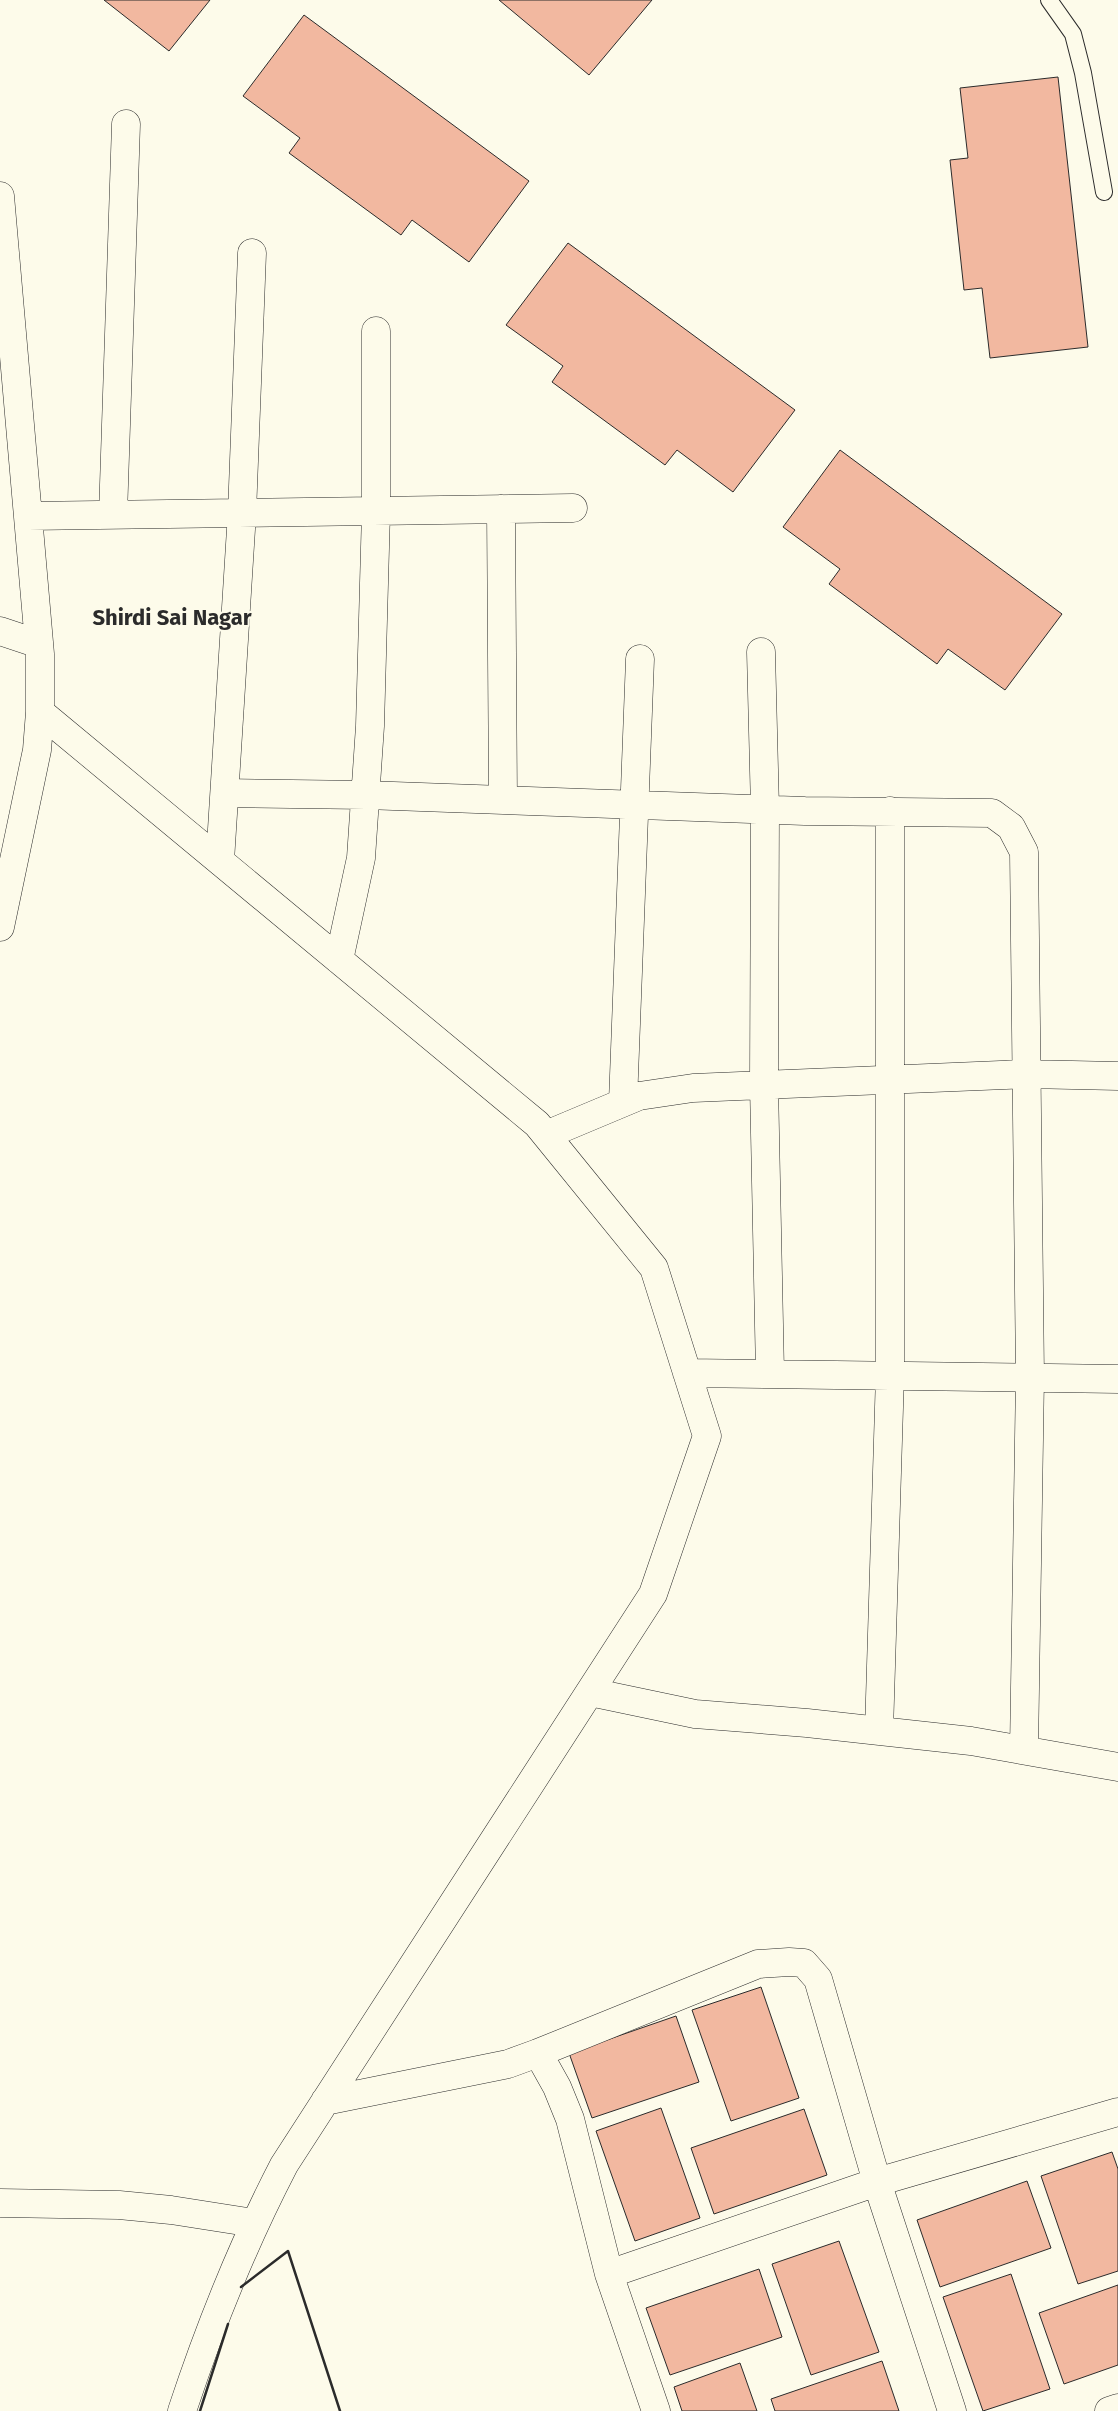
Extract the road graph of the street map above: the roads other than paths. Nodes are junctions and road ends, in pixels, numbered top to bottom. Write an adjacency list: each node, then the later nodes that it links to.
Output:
1 (1049, 0): 3 (lane)
2 (126, 124): 11 (street)
3 (1104, 192)
4 (0, 196): 12 (street)
5 (252, 253): 10 (street)
6 (376, 332): 9 (street)
7 (573, 508): 8 (street)
8 (501, 509): 9 (street); 20 (street)
9 (376, 512): 10 (street); 19 (street)
10 (242, 513): 11 (street); 18 (street)
11 (112, 515): 12 (street)
12 (28, 516): 14 (street)
13 (0, 631): 14 (street)
14 (39, 644): 17 (street)
15 (761, 652): 22 (street)
16 (640, 660): 21 (street)
17 (40, 712): 24 (street); 25 (street)
18 (224, 793): 19 (street); 24 (street)
19 (366, 795): 20 (street); 26 (street)
20 (503, 800): 21 (street)
21 (636, 805): 22 (street); 31 (street)
22 (765, 809): 23 (street); 30 (street)
23 (890, 810): 27 (street); 29 (street)
24 (220, 861): 26 (street)
25 (0, 927)
26 (339, 960): 32 (street)
27 (1027, 1074): 28 (street); 29 (street); 36 (street)
28 (1118, 1076)
29 (890, 1080): 30 (street); 35 (street)
30 (764, 1085): 31 (street); 34 (street)
31 (624, 1102): 32 (street)
32 (546, 1135): 33 (street)
33 (687, 1373): 34 (street); 38 (street)
34 (770, 1373): 35 (street)
35 (890, 1375): 36 (street); 39 (street)
36 (1030, 1376): 37 (street); 40 (street)
37 (1118, 1379)
38 (590, 1692): 39 (street); 43 (street)
39 (879, 1731): 40 (street)
40 (1024, 1750): 41 (street)
41 (1118, 1767)
42 (538, 2054): 43 (street); 45 (street); 48 (street)
43 (326, 2101): 47 (street)
44 (1118, 2112): 45 (street)
45 (877, 2182): 48 (street); 52 (street)
46 (0, 2203): 47 (street)
47 (254, 2223): 50 (street)
48 (609, 2274): 51 (street)
49 (1118, 2408): 53 (street)
50 (182, 2411)
51 (656, 2411)
52 (952, 2411)
53 (1109, 2411)

